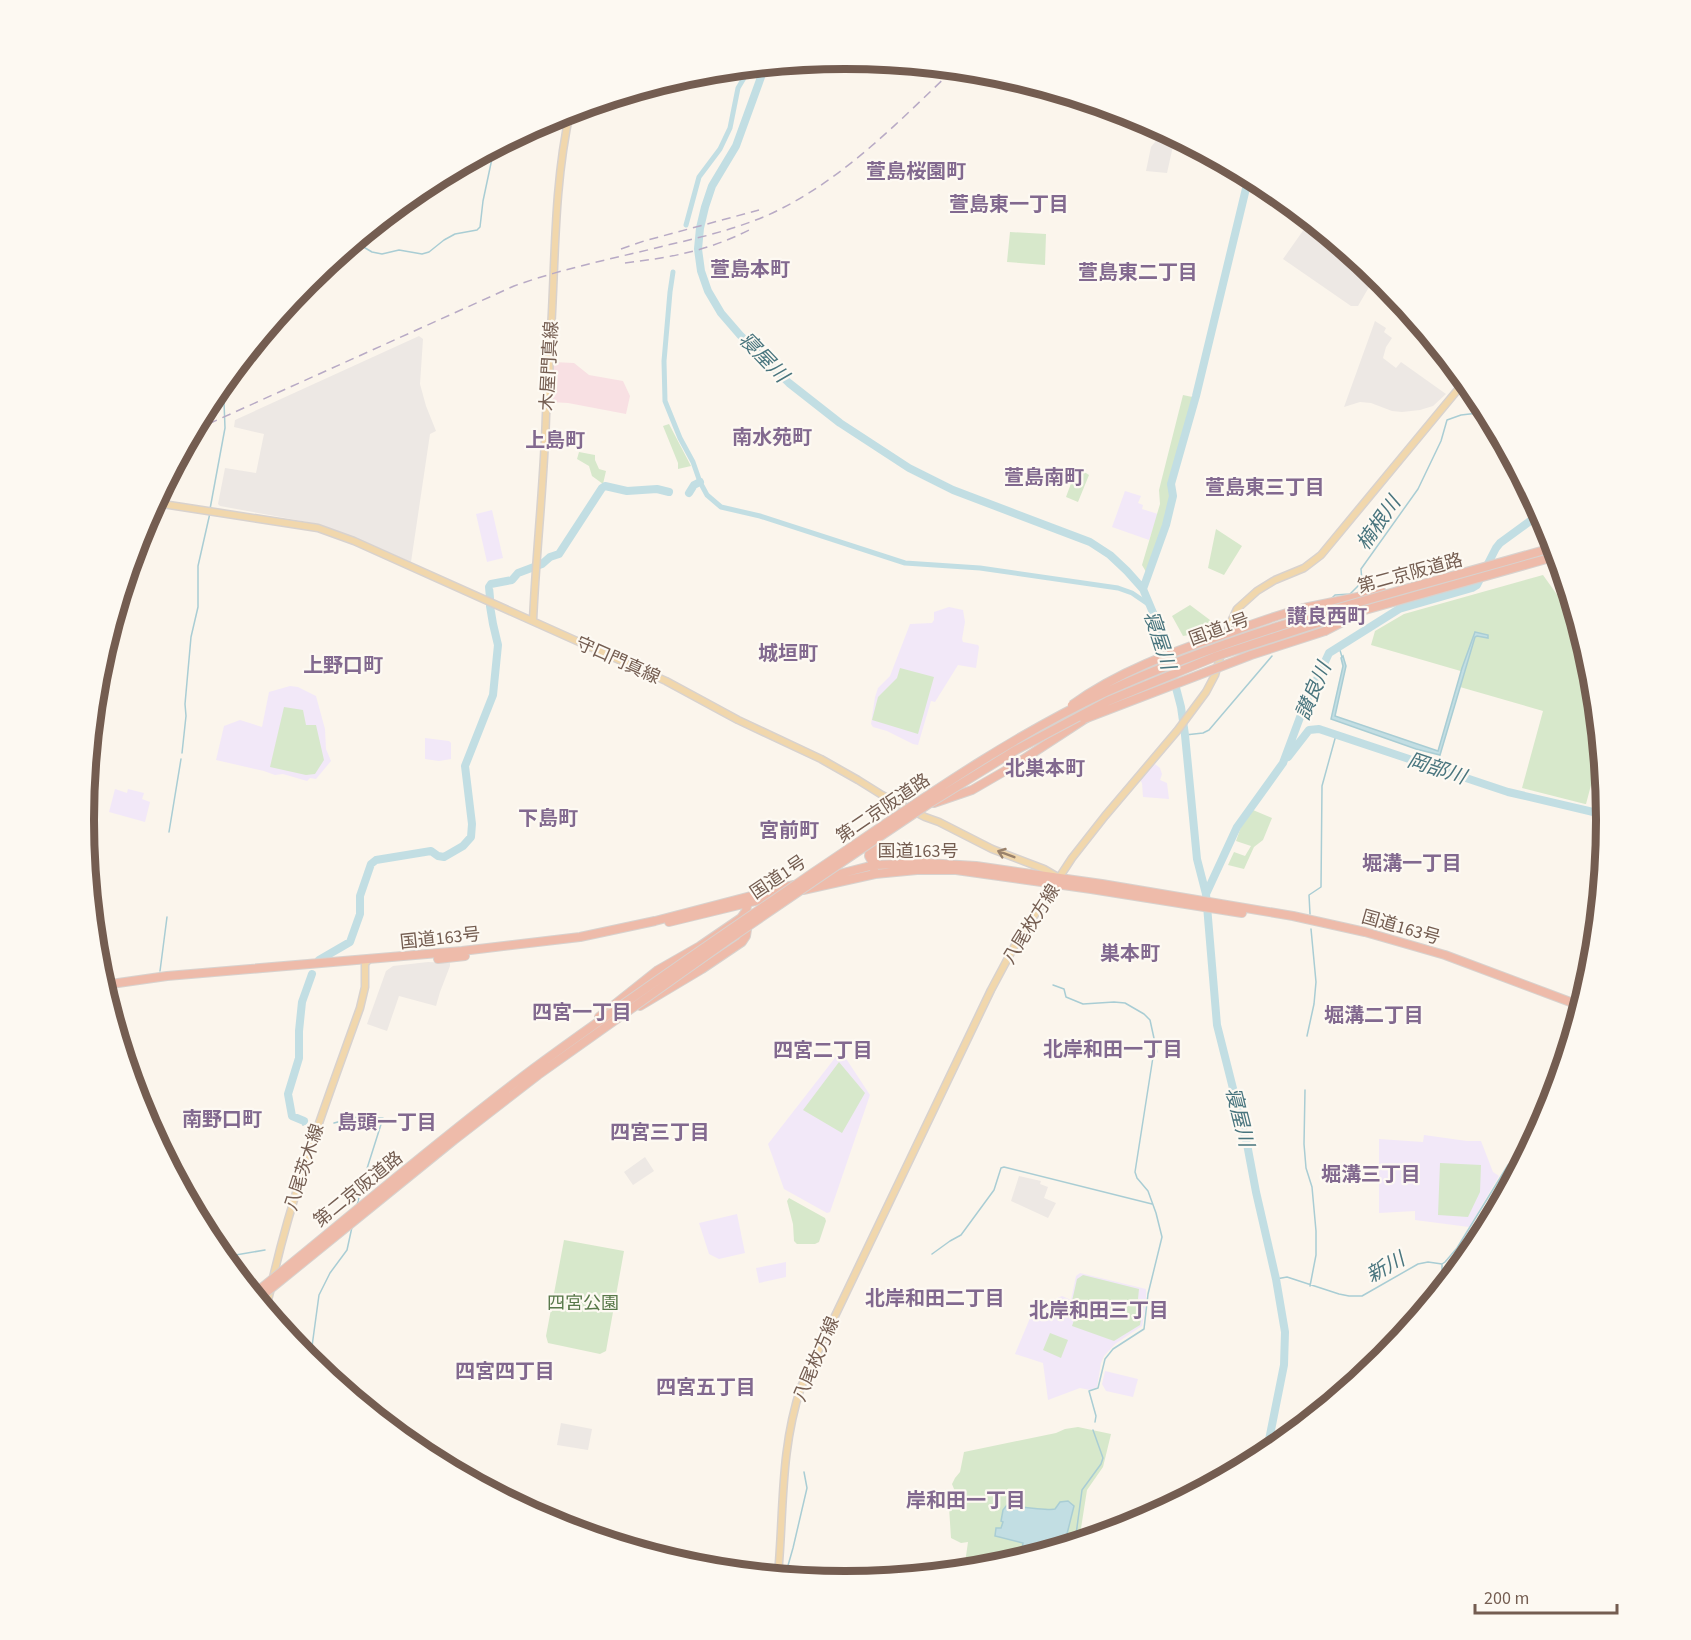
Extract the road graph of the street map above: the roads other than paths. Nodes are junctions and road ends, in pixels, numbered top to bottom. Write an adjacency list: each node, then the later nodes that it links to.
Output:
1 (568, 122): 10 (main road, 木屋門真線)
2 (1459, 388): 11 (main road, 八尾枚方線)
3 (165, 504): 10 (main road, 守口門真線)
4 (1546, 550): 8 (highway, 国道1号, bridge)
5 (1546, 550): 14 (highway, 第二京阪道路, bridge)
6 (1549, 558): 9 (highway, 国道1号, bridge)
7 (1549, 558): 16 (highway, 第二京阪道路, bridge)
8 (1416, 586): 11 (highway, 国道1号, bridge); 14 (highway, bridge)
9 (1364, 611): 12 (highway, 国道1号, bridge); 16 (highway, bridge)
10 (533, 621): 17 (main road, 守口門真線)
11 (1224, 643): 12 (main road, 八尾枚方線); 15 (highway, 国道1号, bridge)
12 (1221, 657): 13 (highway, 国道1号, bridge); 20 (main road, 八尾枚方線)
13 (1112, 702): 17 (highway, bridge); 26 (highway, 国道1号, bridge)
14 (1046, 723): 30 (highway, 第二京阪道路, bridge)
15 (1025, 734): 17 (highway, bridge); 28 (highway, 国道1号, bridge)
16 (1034, 740): 33 (highway, 第二京阪道路, bridge)
17 (909, 808): 18 (highway); 19 (main road, 守口門真線, one-way to 17)
18 (874, 869): 19 (highway, 国道163号); 20 (highway, 国道163号); 21 (highway, 国道163号)
19 (1039, 871): 20 (highway, 国道163号)
20 (1057, 881): 22 (highway, 国道163号); 36 (main road, 八尾枚方線)
21 (748, 900): 23 (highway, 国道163号); 26 (highway, bridge); 28 (highway, bridge)
22 (1219, 907): 25 (highway, 国道163号); 27 (highway, 国道163号)
23 (367, 962): 24 (highway, 国道163号); 29 (main road, 八尾茨木線)
24 (113, 986)
25 (1574, 1003)
26 (639, 1007): 32 (highway, 国道1号, bridge)
27 (1572, 1008)
28 (532, 1069): 29 (highway, 国道1号, bridge)
29 (274, 1276): 31 (highway, 国道1号); 32 (main road, 八尾茨木線)
30 (259, 1288)
31 (259, 1288)
32 (270, 1291): 34 (highway, 国道1号); 35 (main road, 八尾茨木線)
33 (265, 1295)
34 (265, 1295)
35 (268, 1299)
36 (778, 1568)

